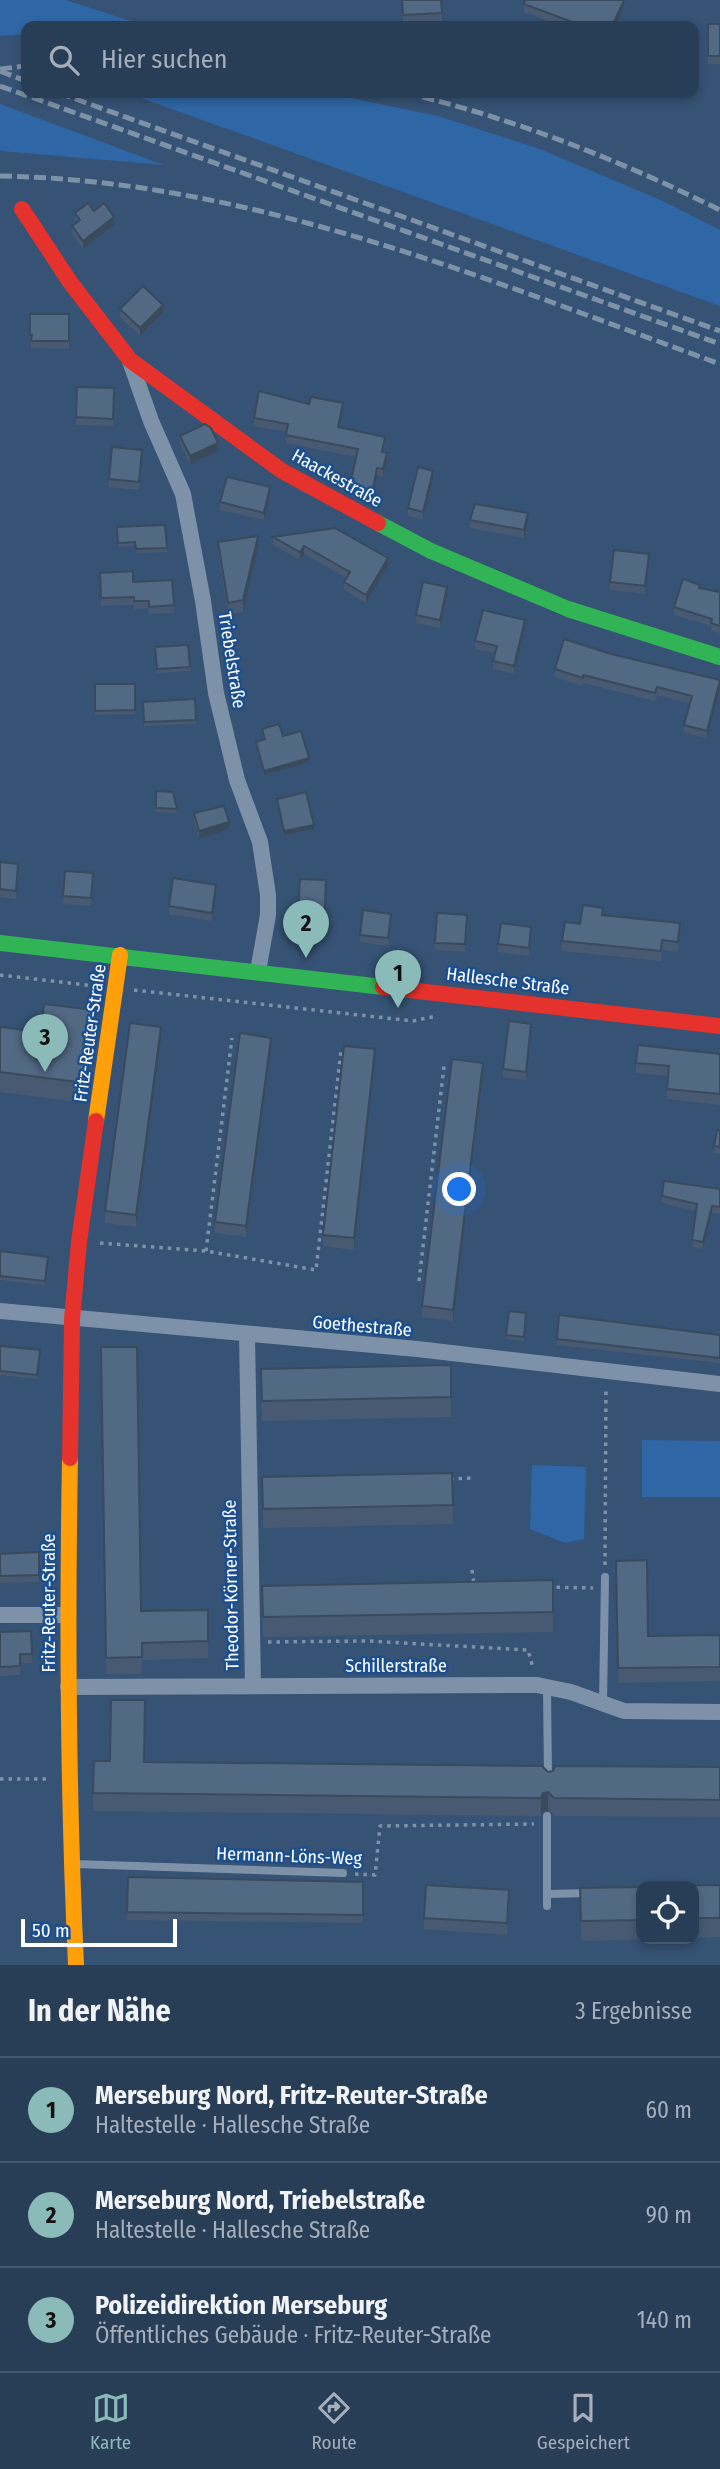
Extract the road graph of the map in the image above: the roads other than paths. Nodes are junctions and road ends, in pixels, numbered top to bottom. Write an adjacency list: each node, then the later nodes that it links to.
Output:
1 (22, 209): 2 (street, Haackestraße)
2 (130, 360): 3 (street, Haackestraße); 6 (street, Triebelstraße)
3 (720, 657)
4 (0, 943): 5 (street, Hallesche Straße)
5 (120, 955): 6 (street, Hallesche Straße); 9 (street, Fritz-Reuter-Straße)
6 (258, 971): 7 (street, Hallesche Straße)
7 (720, 1026)
8 (0, 1311): 9 (street, Goethestraße)
9 (72, 1319): 10 (street, Goethestraße); 14 (street, Fritz-Reuter-Straße)
10 (247, 1335): 11 (street, Goethestraße); 15 (street, Theodor-Körner-Straße)
11 (720, 1384)
12 (605, 1577): 18 (lane)
13 (0, 1615): 14 (street)
14 (67, 1615): 16 (street, Fritz-Reuter-Straße)
15 (253, 1685): 16 (street, Schillerstraße); 17 (street, Schillerstraße)
16 (68, 1686): 22 (street, Fritz-Reuter-Straße)
17 (542, 1686): 18 (street, Schillerstraße); 20 (lane)
18 (603, 1704): 19 (street, Schillerstraße)
19 (720, 1712)
20 (548, 1783)
21 (547, 1820): 25 (lane)
22 (71, 1864): 23 (lane, Hermann-Löns-Weg); 27 (street, Fritz-Reuter-Straße)
23 (342, 1873)
24 (601, 1893): 25 (lane)
25 (547, 1894): 26 (lane)
26 (547, 1906)
27 (76, 1965)

